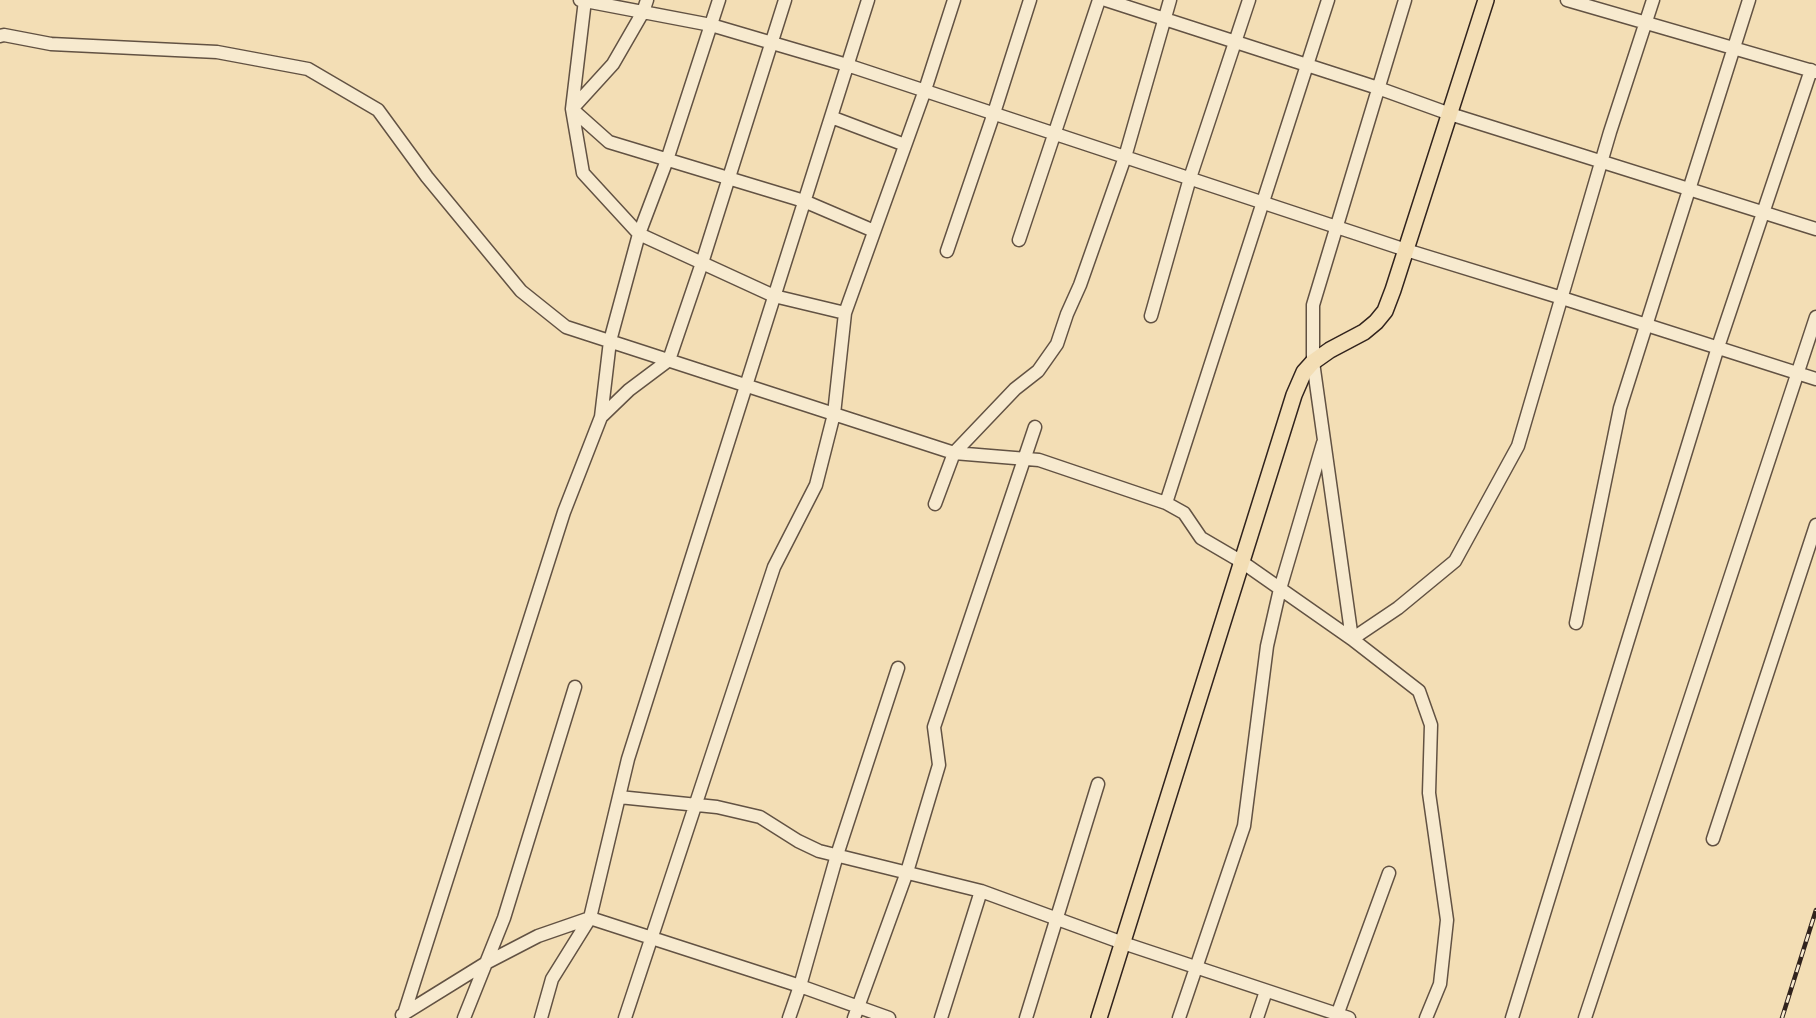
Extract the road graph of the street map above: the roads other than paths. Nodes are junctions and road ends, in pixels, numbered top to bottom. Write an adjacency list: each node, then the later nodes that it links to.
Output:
1 (580, 0): 2 (street)
2 (585, 0): 18 (street); 31 (street)
3 (719, 0): 21 (street)
4 (786, 0): 23 (street)
5 (868, 0): 26 (street)
6 (954, 0): 30 (street)
7 (1030, 0): 32 (street)
8 (1099, 0): 35 (street)
9 (1106, 0): 19 (street)
10 (1170, 0): 19 (street)
11 (1249, 0): 24 (street)
12 (1328, 0): 27 (street)
13 (1405, 0): 29 (street)
14 (1486, 0): 33 (main road)
15 (1567, 0): 20 (street)
16 (1653, 0): 20 (street)
17 (1749, 0): 25 (street)
18 (645, 6): 21 (street); 31 (street)
19 (1164, 19): 24 (street); 37 (street)
20 (1646, 22): 25 (street); 39 (street)
21 (711, 25): 23 (street); 38 (street)
22 (0, 36): 60 (street)
23 (772, 42): 26 (street); 40 (street)
24 (1236, 42): 27 (street); 41 (street)
25 (1734, 48): 28 (street); 42 (street)
26 (847, 65): 30 (street); 34 (street)
27 (1308, 65): 29 (street); 44 (street)
28 (1814, 71): 45 (street)
29 (1378, 88): 33 (street); 46 (street)
30 (925, 90): 32 (street); 36 (street)
31 (572, 109): 38 (street); 49 (street)
32 (994, 113): 35 (street); 52 (street)
33 (1450, 114): 39 (street); 51 (main road)
34 (830, 117): 36 (street); 43 (street)
35 (1054, 133): 37 (street); 50 (street)
36 (905, 146): 48 (street)
37 (1125, 157): 41 (street); 71 (street)
38 (667, 160): 40 (street); 49 (street)
39 (1602, 161): 42 (street); 55 (street)
40 (730, 178): 43 (street); 53 (street)
41 (1190, 178): 44 (street); 57 (street)
42 (1689, 189): 45 (street); 59 (street)
43 (804, 201): 48 (street); 54 (street)
44 (1262, 202): 46 (street); 73 (street)
45 (1764, 212): 47 (street); 61 (street)
46 (1336, 227): 51 (street); 63 (street)
47 (1816, 229)
48 (874, 231): 56 (street)
49 (639, 234): 53 (street); 60 (street)
50 (1019, 240)
51 (1406, 250): 55 (street); 63 (main road)
52 (947, 251)
53 (702, 263): 54 (street); 62 (street)
54 (774, 296): 56 (street); 66 (street)
55 (1562, 298): 59 (street); 79 (street)
56 (845, 313): 67 (street)
57 (1151, 316)
58 (1816, 317): 64 (street)
59 (1646, 324): 61 (street); 78 (street)
60 (610, 341): 62 (street); 68 (street)
61 (1718, 347): 64 (street); 112 (street)
62 (669, 360): 66 (street); 68 (street)
63 (1313, 362): 70 (street); 76 (main road)
64 (1798, 373): 65 (street); 113 (street)
65 (1816, 378)
66 (745, 385): 67 (street); 83 (street)
67 (834, 414): 71 (street); 84 (street)
68 (601, 417): 100 (street)
69 (1035, 427): 72 (street)
70 (1324, 438): 77 (street); 79 (street)
71 (954, 453): 72 (street); 74 (street)
72 (1024, 459): 73 (street); 87 (street)
73 (1166, 503): 76 (street)
74 (935, 504)
75 (1816, 525): 85 (street)
76 (1242, 562): 77 (street); 93 (main road)
77 (1280, 589): 79 (street); 95 (street)
78 (1576, 623)
79 (1352, 639): 111 (street)
80 (898, 668): 86 (street)
81 (576, 687): 94 (street)
82 (1098, 784): 91 (street)
83 (619, 797): 84 (street); 90 (street)
84 (696, 804): 86 (street); 92 (street)
85 (1713, 839)
86 (837, 855): 87 (street); 96 (street)
87 (907, 872): 89 (street); 98 (street)
88 (1389, 873): 101 (street)
89 (980, 892): 91 (street); 106 (street)
90 (590, 918): 92 (street); 94 (street); 103 (street)
91 (1056, 920): 93 (street); 107 (street)
92 (652, 938): 96 (street); 99 (street)
93 (1123, 943): 95 (street); 108 (main road)
94 (486, 963): 100 (street); 102 (street)
95 (1196, 967): 97 (street); 109 (street)
96 (800, 986): 98 (street); 104 (street)
97 (1266, 991): 101 (street); 110 (street)
98 (856, 1012): 105 (street)
99 (629, 1014)
100 (401, 1016)
101 (1340, 1017)
102 (464, 1018)
103 (541, 1018)
104 (788, 1018)
105 (889, 1018)
106 (940, 1018)
107 (1026, 1018)
108 (1099, 1018)
109 (1179, 1018)
110 (1257, 1018)
111 (1426, 1018)
112 (1512, 1018)
113 (1585, 1018)

